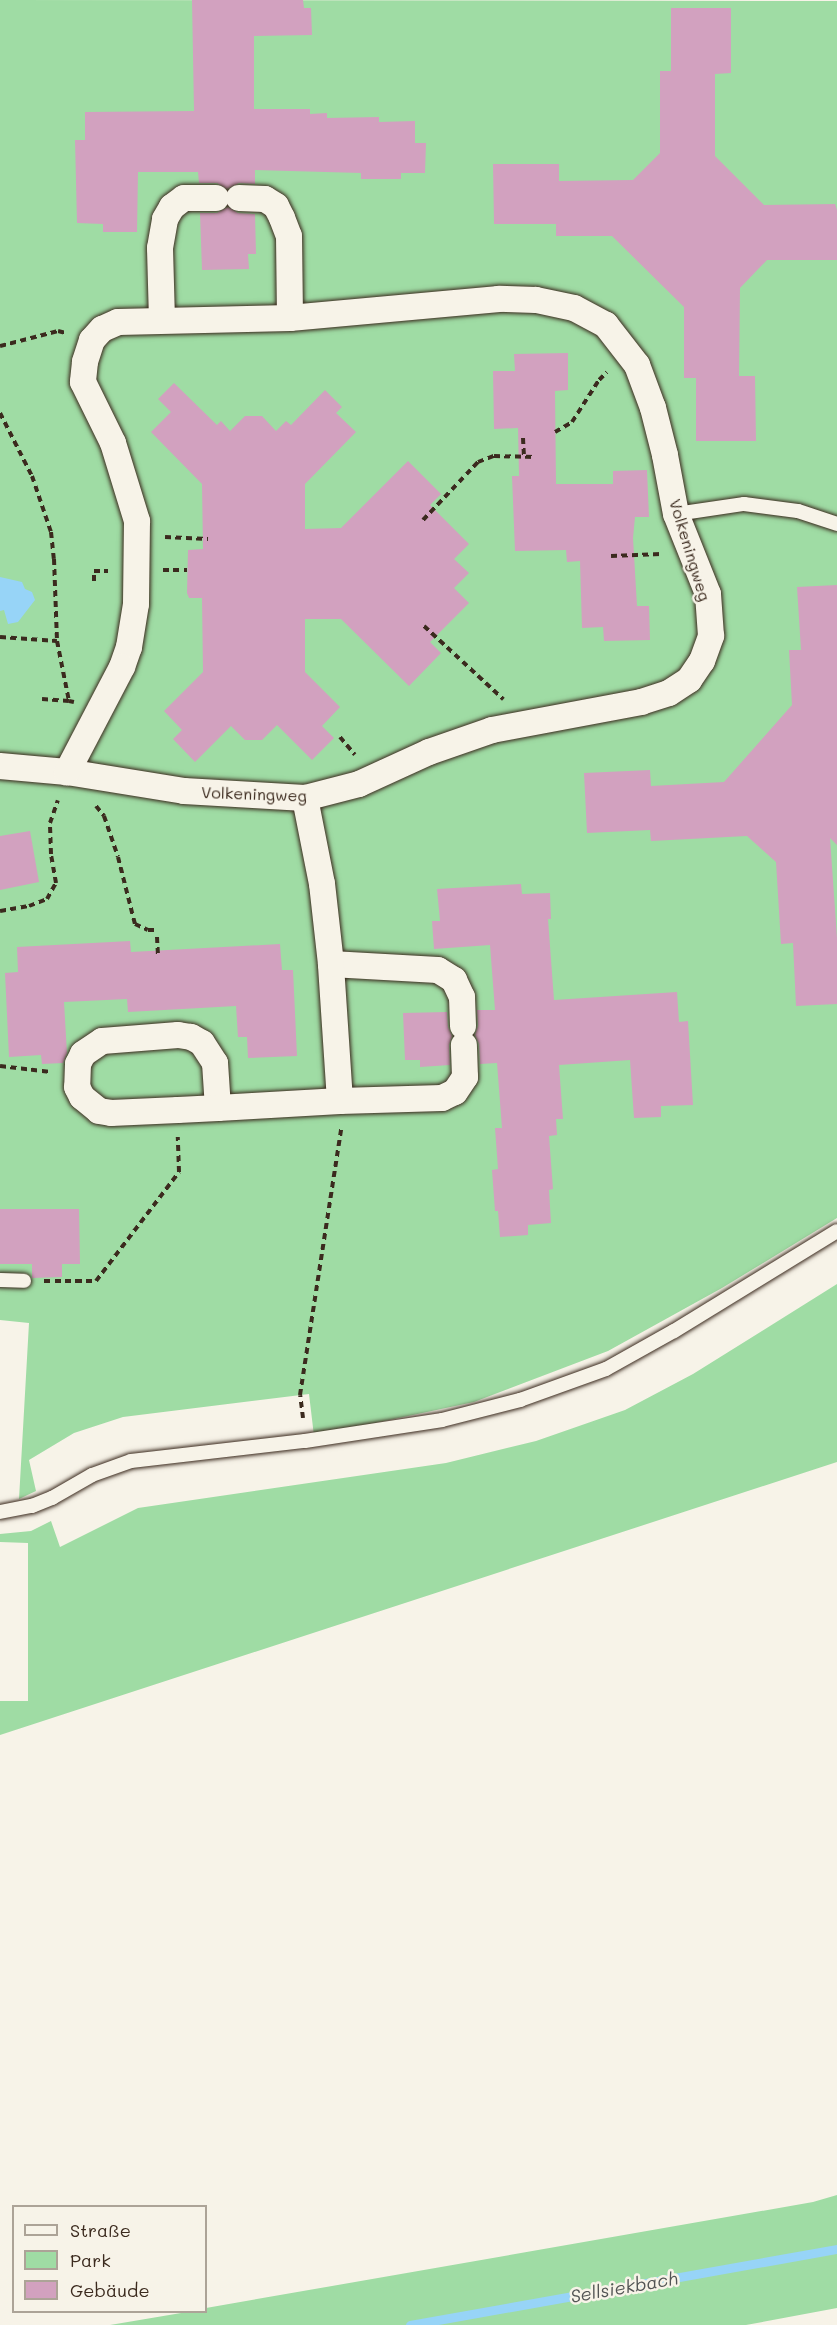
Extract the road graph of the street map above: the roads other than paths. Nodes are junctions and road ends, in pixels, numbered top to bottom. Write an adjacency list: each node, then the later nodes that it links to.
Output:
1 (290, 318): 2 (street, Volkeningweg); 2 (street); 3 (street, Volkeningweg)
2 (162, 320): 6 (street, Volkeningweg)
3 (676, 514): 4 (lane); 7 (street, Volkeningweg)
4 (837, 524)
5 (0, 766): 6 (street, Volkeningweg)
6 (68, 772): 7 (street, Volkeningweg)
7 (304, 798): 8 (street)
8 (331, 964): 9 (street); 9 (street)
9 (340, 1101): 10 (street)
10 (218, 1108): 10 (street)
11 (837, 1231): 14 (lane)
12 (0, 1280): 13 (lane)
13 (24, 1281)
14 (0, 1512)

